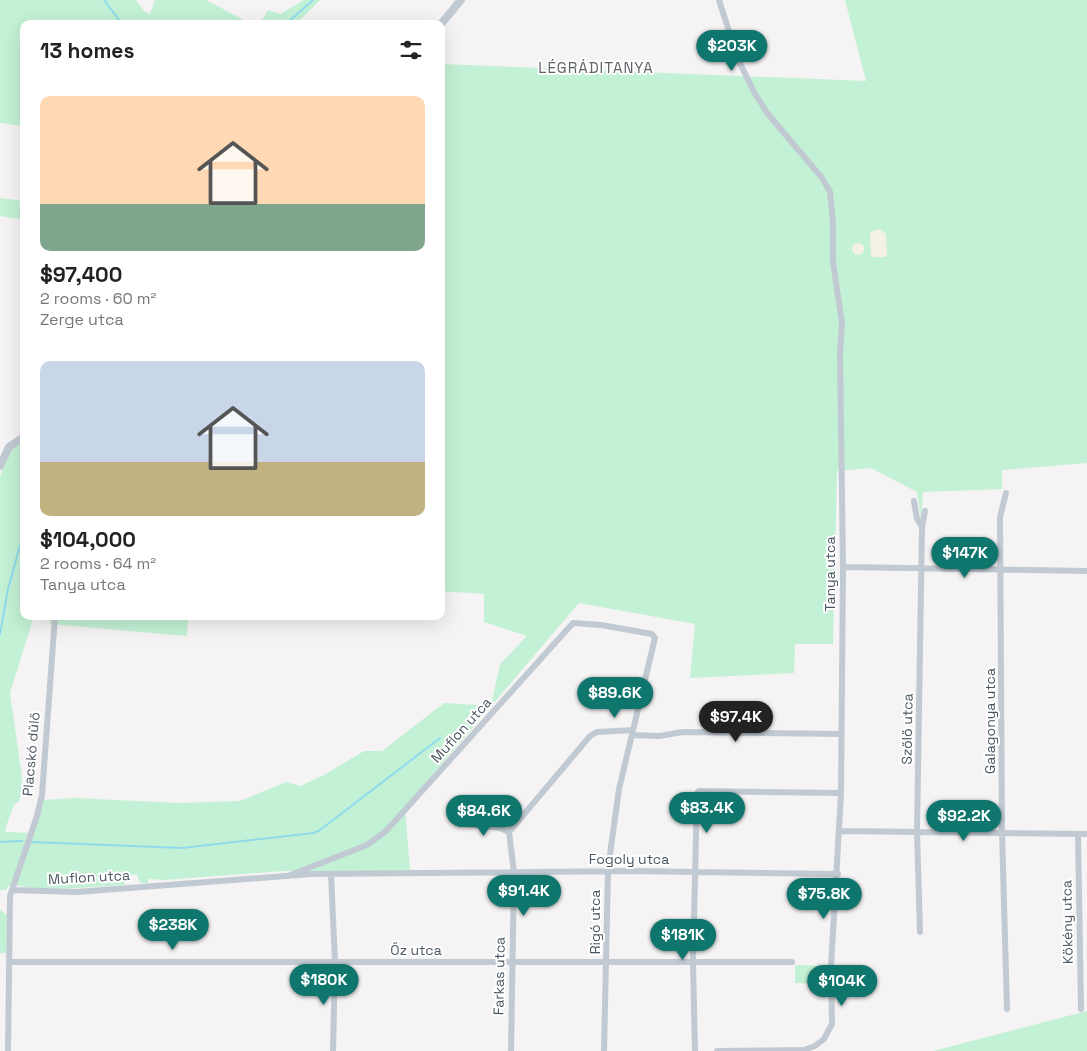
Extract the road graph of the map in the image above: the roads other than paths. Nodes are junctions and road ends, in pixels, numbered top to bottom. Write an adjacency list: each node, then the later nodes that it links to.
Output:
1 (461, 0): 3 (street)
2 (719, 0): 10 (street, Tanya utca)
3 (444, 20)
4 (20, 440): 5 (street)
5 (0, 466)
6 (1006, 493): 12 (street, Galagonya utca)
7 (914, 502): 9 (street, Szőlő utca)
8 (925, 512): 9 (street, Szőlő utca)
9 (922, 526): 11 (street, Szőlő utca)
10 (843, 567): 11 (street); 17 (street, Tanya utca)
11 (922, 568): 12 (street); 21 (street, Szőlő utca)
12 (1002, 569): 13 (street); 23 (street, Galagonya utca)
13 (1087, 571)
14 (55, 620): 32 (street, Placskó dűlő)
15 (652, 634): 16 (street, Rigó utca); 31 (street, Muflon utca)
16 (633, 732): 17 (street); 22 (street); 27 (street, Rigó utca)
17 (841, 734): 18 (street, Tanya utca)
18 (841, 793): 20 (street, Tanya utca); 28 (street)
19 (466, 824): 22 (street)
20 (840, 831): 21 (street); 30 (street, Tanya utca)
21 (917, 831): 23 (street); 33 (street, Szőlő utca)
22 (509, 832): 26 (street, Farkas utca)
23 (1002, 832): 24 (street); 40 (street, Galagonya utca)
24 (1078, 834): 25 (street); 41 (street, Kökény utca)
25 (1087, 834)
26 (514, 872): 27 (street, Fogoly utca); 29 (street, Fogoly utca); 36 (street, Farkas utca)
27 (608, 872): 28 (street, Fogoly utca); 37 (street, Rigó utca)
28 (695, 872): 30 (street, Fogoly utca); 38 (street)
29 (331, 874): 31 (street, Muflon utca); 35 (street)
30 (838, 874): 48 (street, Tanya utca)
31 (288, 876): 32 (street, Muflon utca)
32 (12, 890): 34 (street, Placskó dűlő)
33 (920, 932)
34 (10, 962): 35 (street, Őz utca); 42 (street, Placskó dűlő)
35 (335, 962): 36 (street, Őz utca); 44 (street)
36 (512, 962): 37 (street, Őz utca); 45 (street, Farkas utca)
37 (607, 962): 38 (street, Őz utca); 46 (street, Rigó utca)
38 (693, 962): 39 (street, Őz utca); 47 (street)
39 (792, 962)
40 (1007, 1009)
41 (1081, 1009)
42 (8, 1048): 43 (street)
43 (15, 1051)
44 (333, 1051)
45 (511, 1051)
46 (604, 1051)
47 (695, 1051)
48 (716, 1051)

